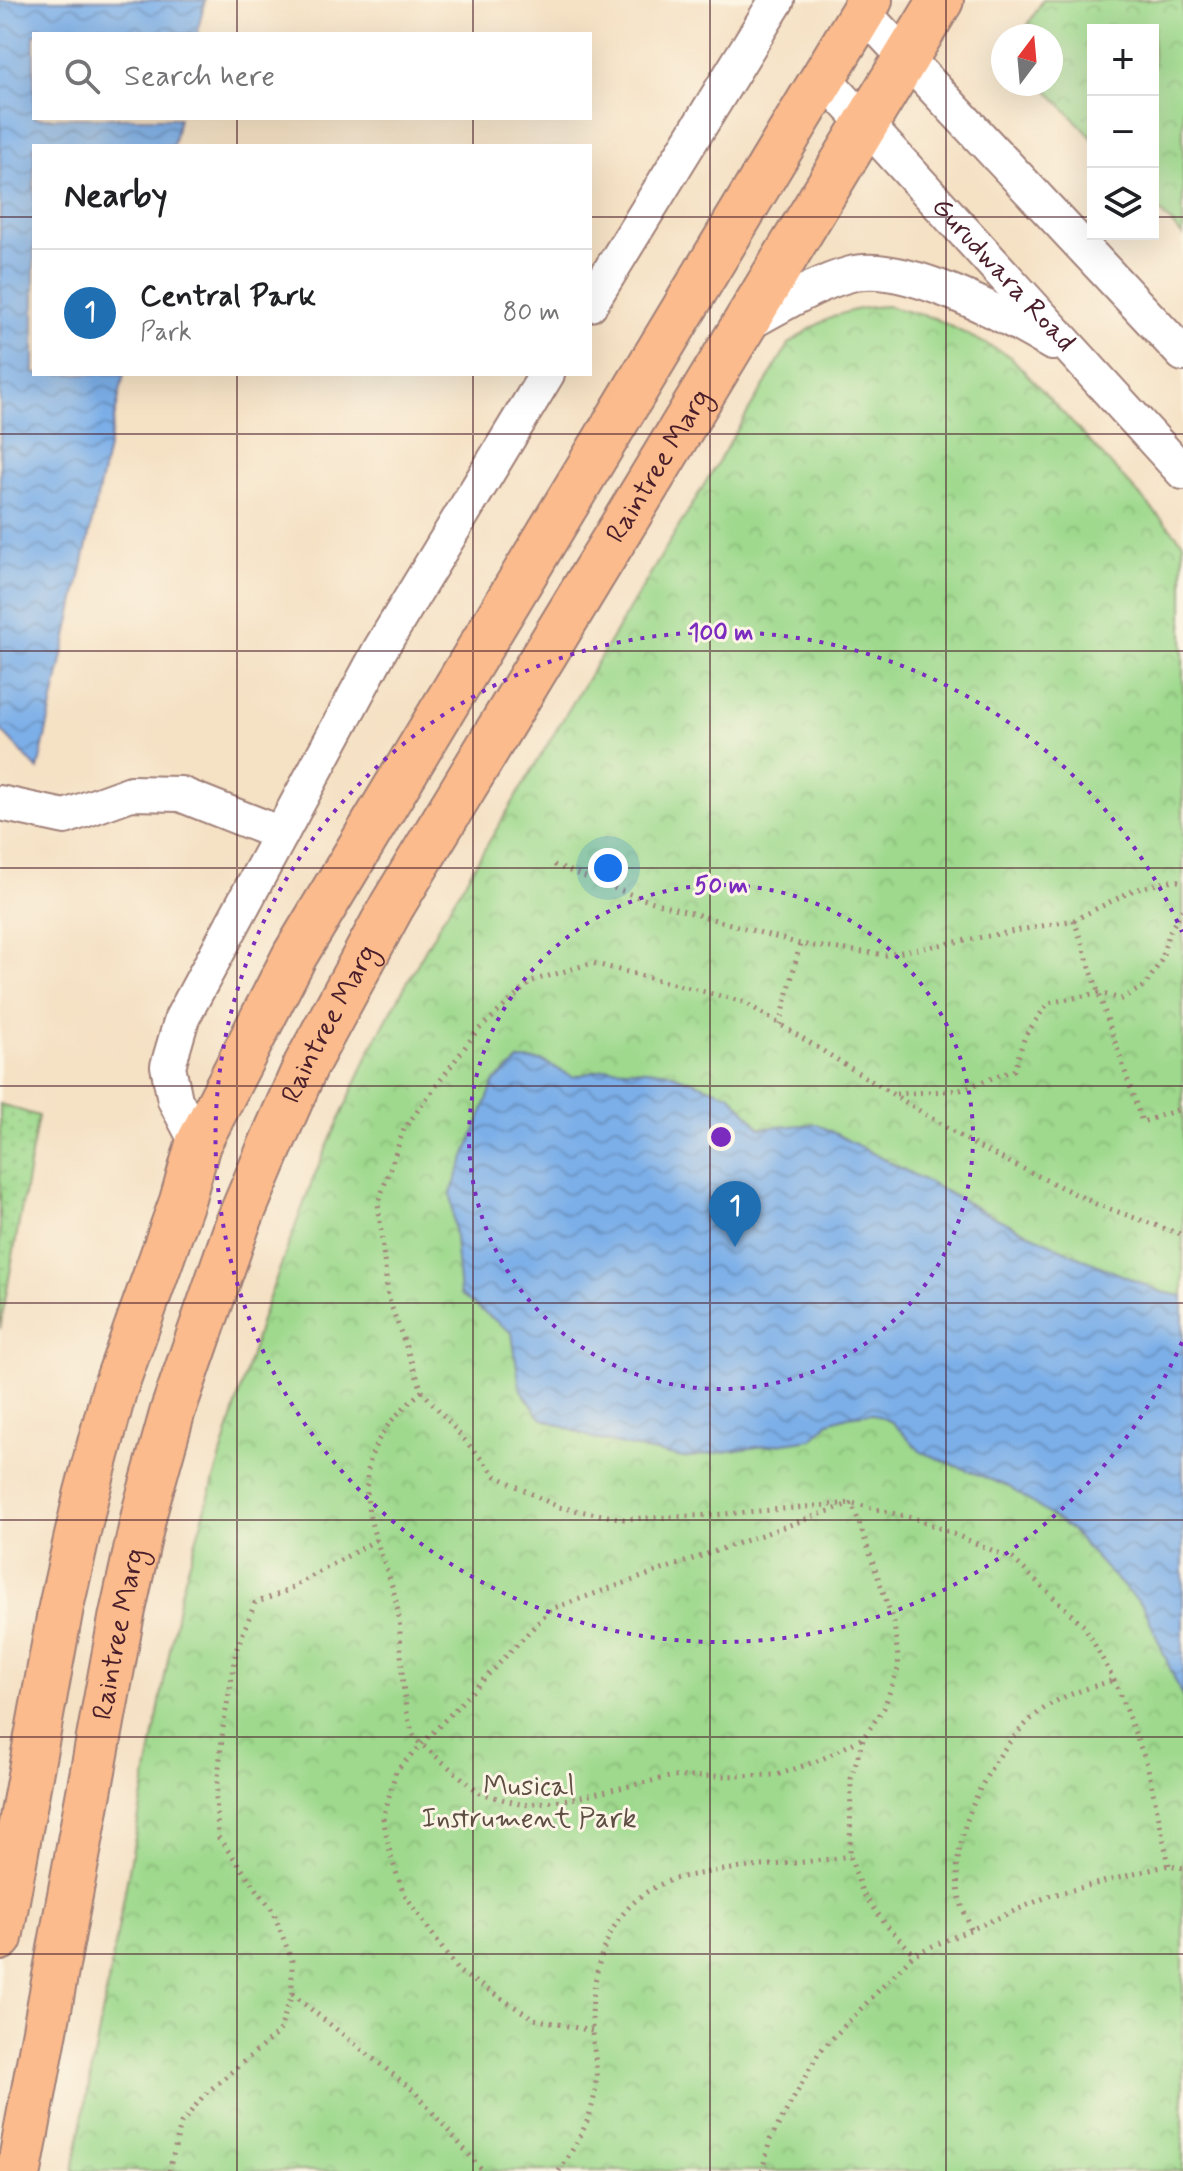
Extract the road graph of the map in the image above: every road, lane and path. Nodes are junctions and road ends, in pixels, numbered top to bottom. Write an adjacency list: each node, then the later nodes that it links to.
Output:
1 (777, 0): 7 (street)
2 (941, 0): 4 (main road, Raintree Marg)
3 (867, 6): 4 (street); 5 (main road)
4 (906, 58): 6 (main road, Raintree Marg); 9 (street)
5 (824, 78): 6 (street, Gurudwara Road); 24 (main road)
6 (866, 124): 8 (main road, Raintree Marg); 10 (street, Gurudwara Road)
7 (592, 301)
8 (745, 325): 10 (street); 40 (main road, Raintree Marg)
9 (1183, 354)
10 (1076, 358): 12 (street, Gurudwara Road)
11 (546, 376): 14 (street)
12 (1183, 472)
13 (0, 803): 14 (street)
14 (281, 834): 24 (street)
15 (554, 865): 19 (path)
16 (1183, 882): 18 (path)
17 (1183, 909): 20 (path)
18 (1074, 920): 19 (path); 20 (path)
19 (800, 944): 21 (path)
20 (1099, 993): 22 (path); 23 (path)
21 (780, 1025): 22 (path); 26 (path)
22 (896, 1094): 25 (path)
23 (1183, 1108)
24 (198, 1144): 36 (main road)
25 (1183, 1235)
26 (422, 1391): 27 (path); 28 (path)
27 (852, 1503): 29 (path); 30 (path); 31 (path)
28 (376, 1540): 31 (path); 38 (path)
29 (1114, 1680): 33 (path); 35 (path)
30 (863, 1738): 31 (path); 32 (path)
31 (421, 1744): 39 (path)
32 (850, 1856): 37 (path); 39 (path)
33 (1169, 1865): 34 (path); 35 (path)
34 (1183, 1868)
35 (971, 1929): 37 (path)
36 (0, 1938)
37 (914, 1954): 44 (path)
38 (292, 1994): 41 (path); 42 (path)
39 (592, 2031): 43 (path)
40 (19, 2171)
41 (169, 2171)
42 (483, 2171)
43 (559, 2171)
44 (762, 2171)

